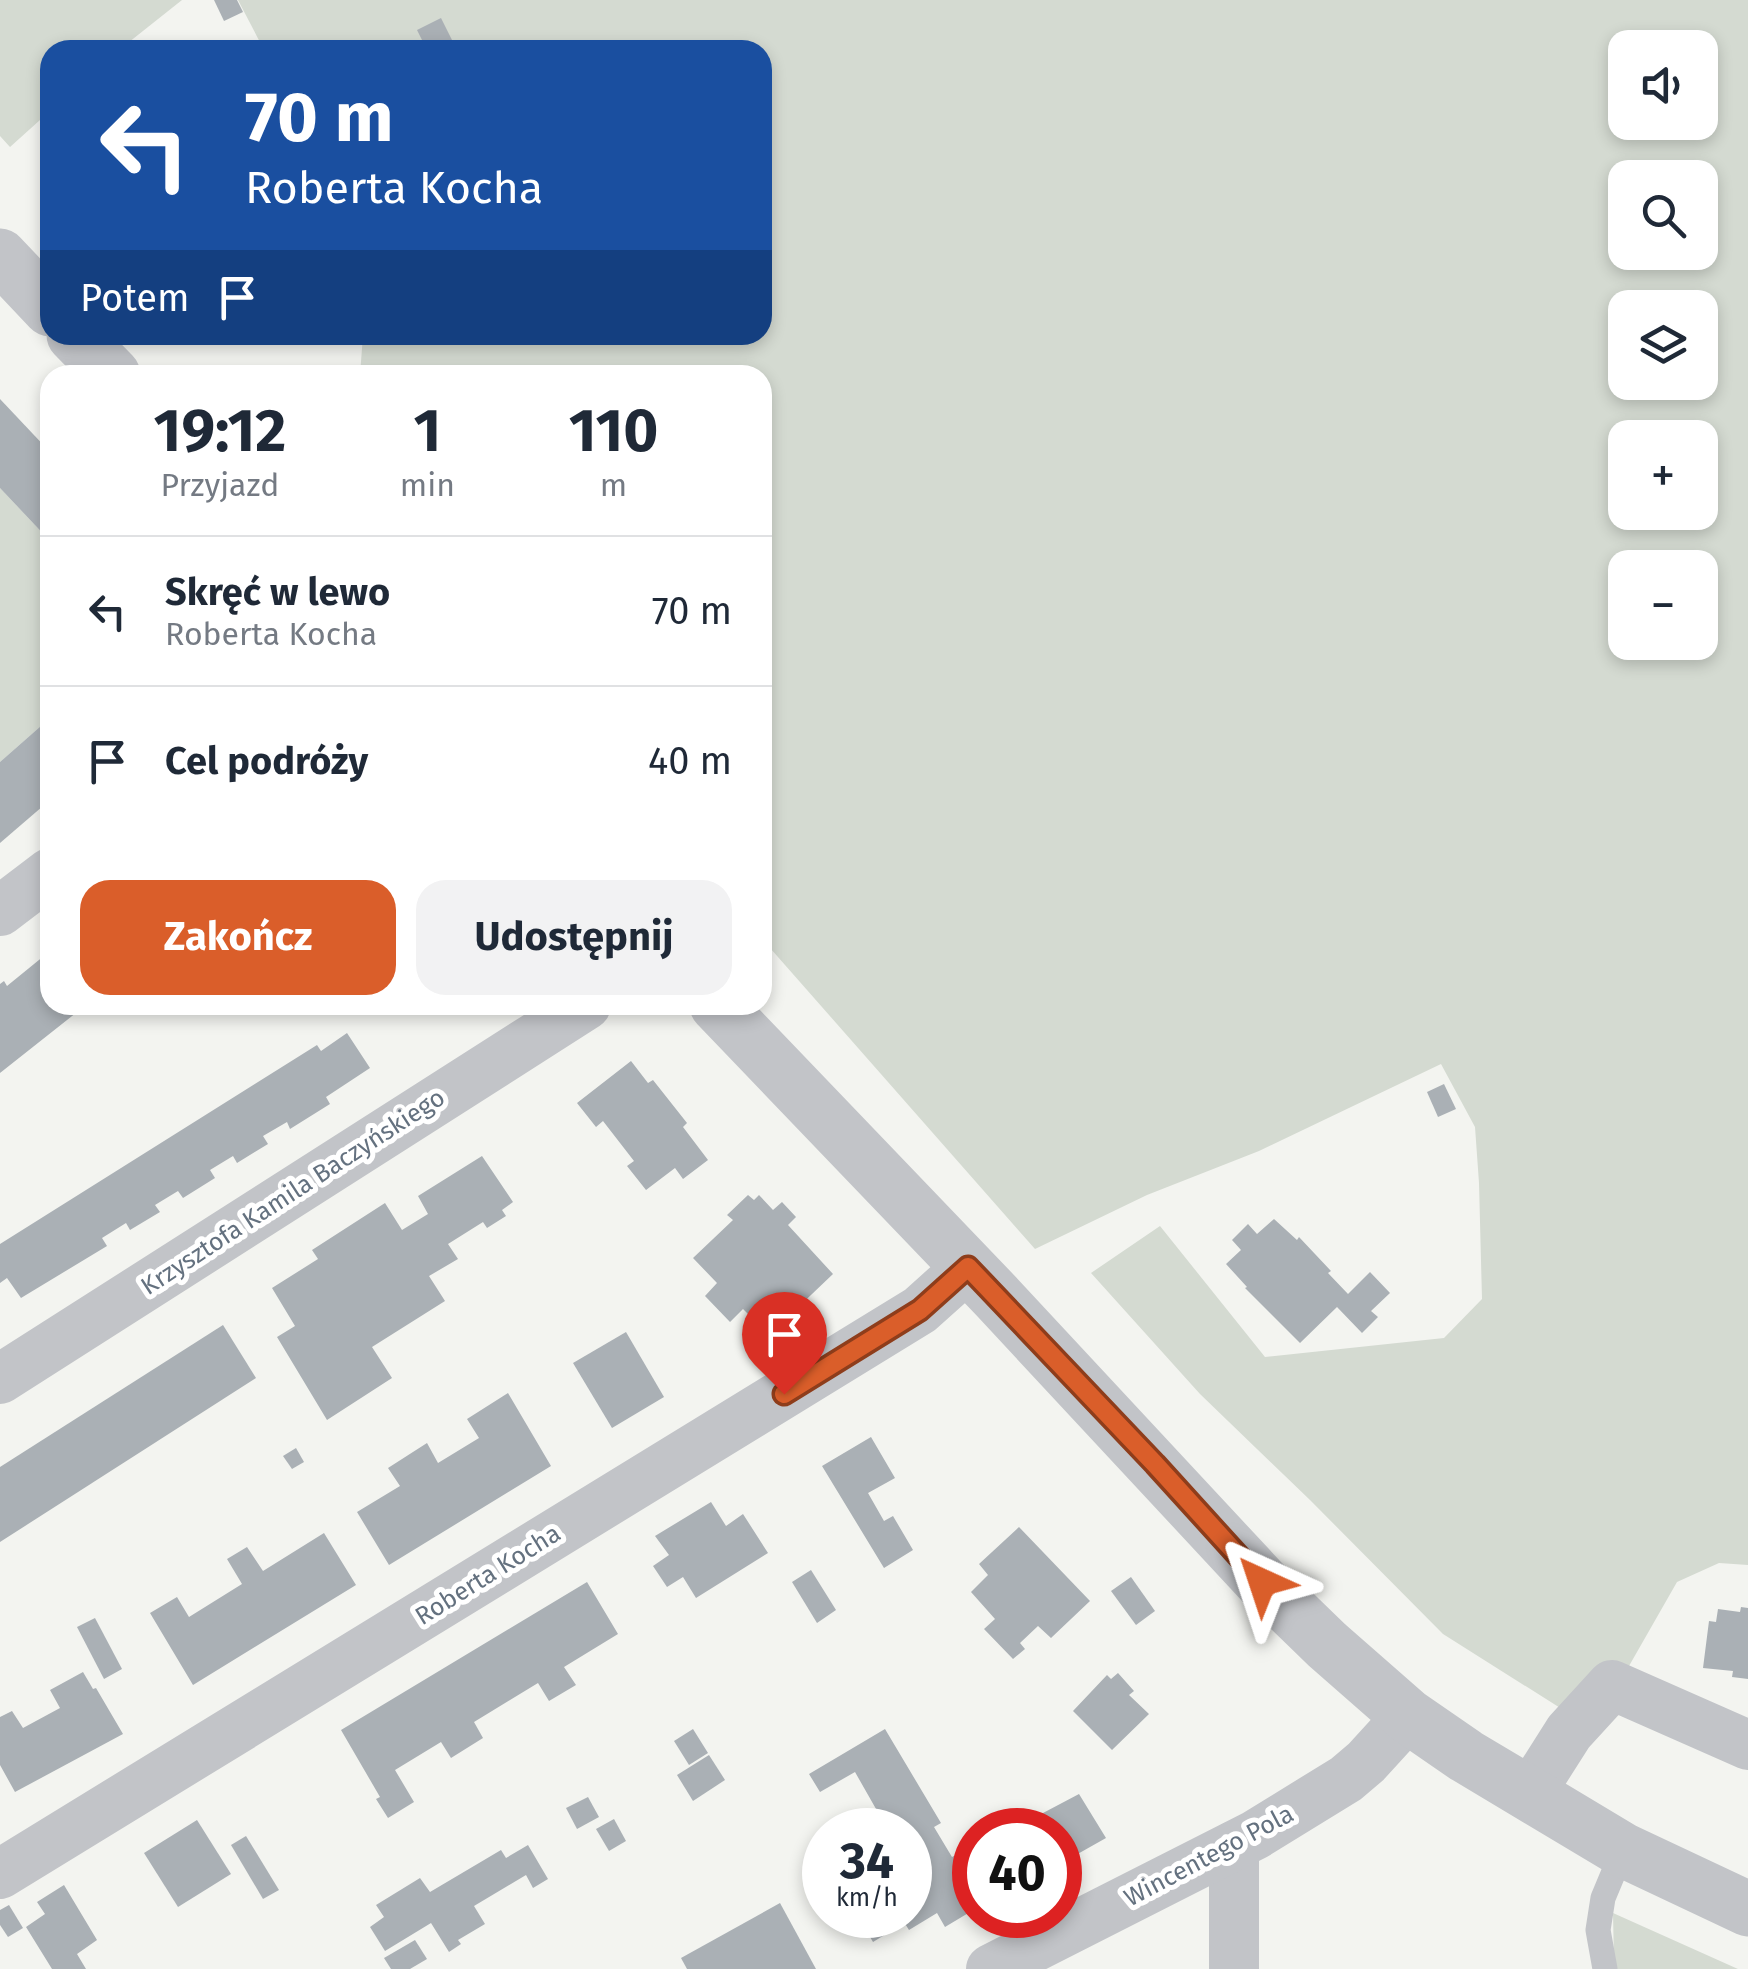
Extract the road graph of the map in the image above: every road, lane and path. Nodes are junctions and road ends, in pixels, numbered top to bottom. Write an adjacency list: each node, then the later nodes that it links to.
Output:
1 (0, 256): 2 (street)
2 (40, 298)
3 (84, 345): 4 (street)
4 (103, 365)
5 (40, 881): 6 (street)
6 (0, 911)
7 (570, 1015): 10 (street, Krzysztofa Kamila Baczyńskiego)
8 (727, 1015): 9 (street)
9 (968, 1267): 11 (street); 16 (street, Roberta Kocha)
10 (0, 1379)
11 (1408, 1716): 13 (street); 14 (street, Wincentego Pola)
12 (1748, 1746): 13 (street)
13 (1529, 1795): 15 (street)
14 (1234, 1846): 18 (street, Wincentego Pola); 19 (street)
15 (1623, 1850): 17 (street); 20 (lane)
16 (0, 1874)
17 (1748, 1909)
18 (991, 1969)
19 (1234, 1969)
20 (1606, 1969)

